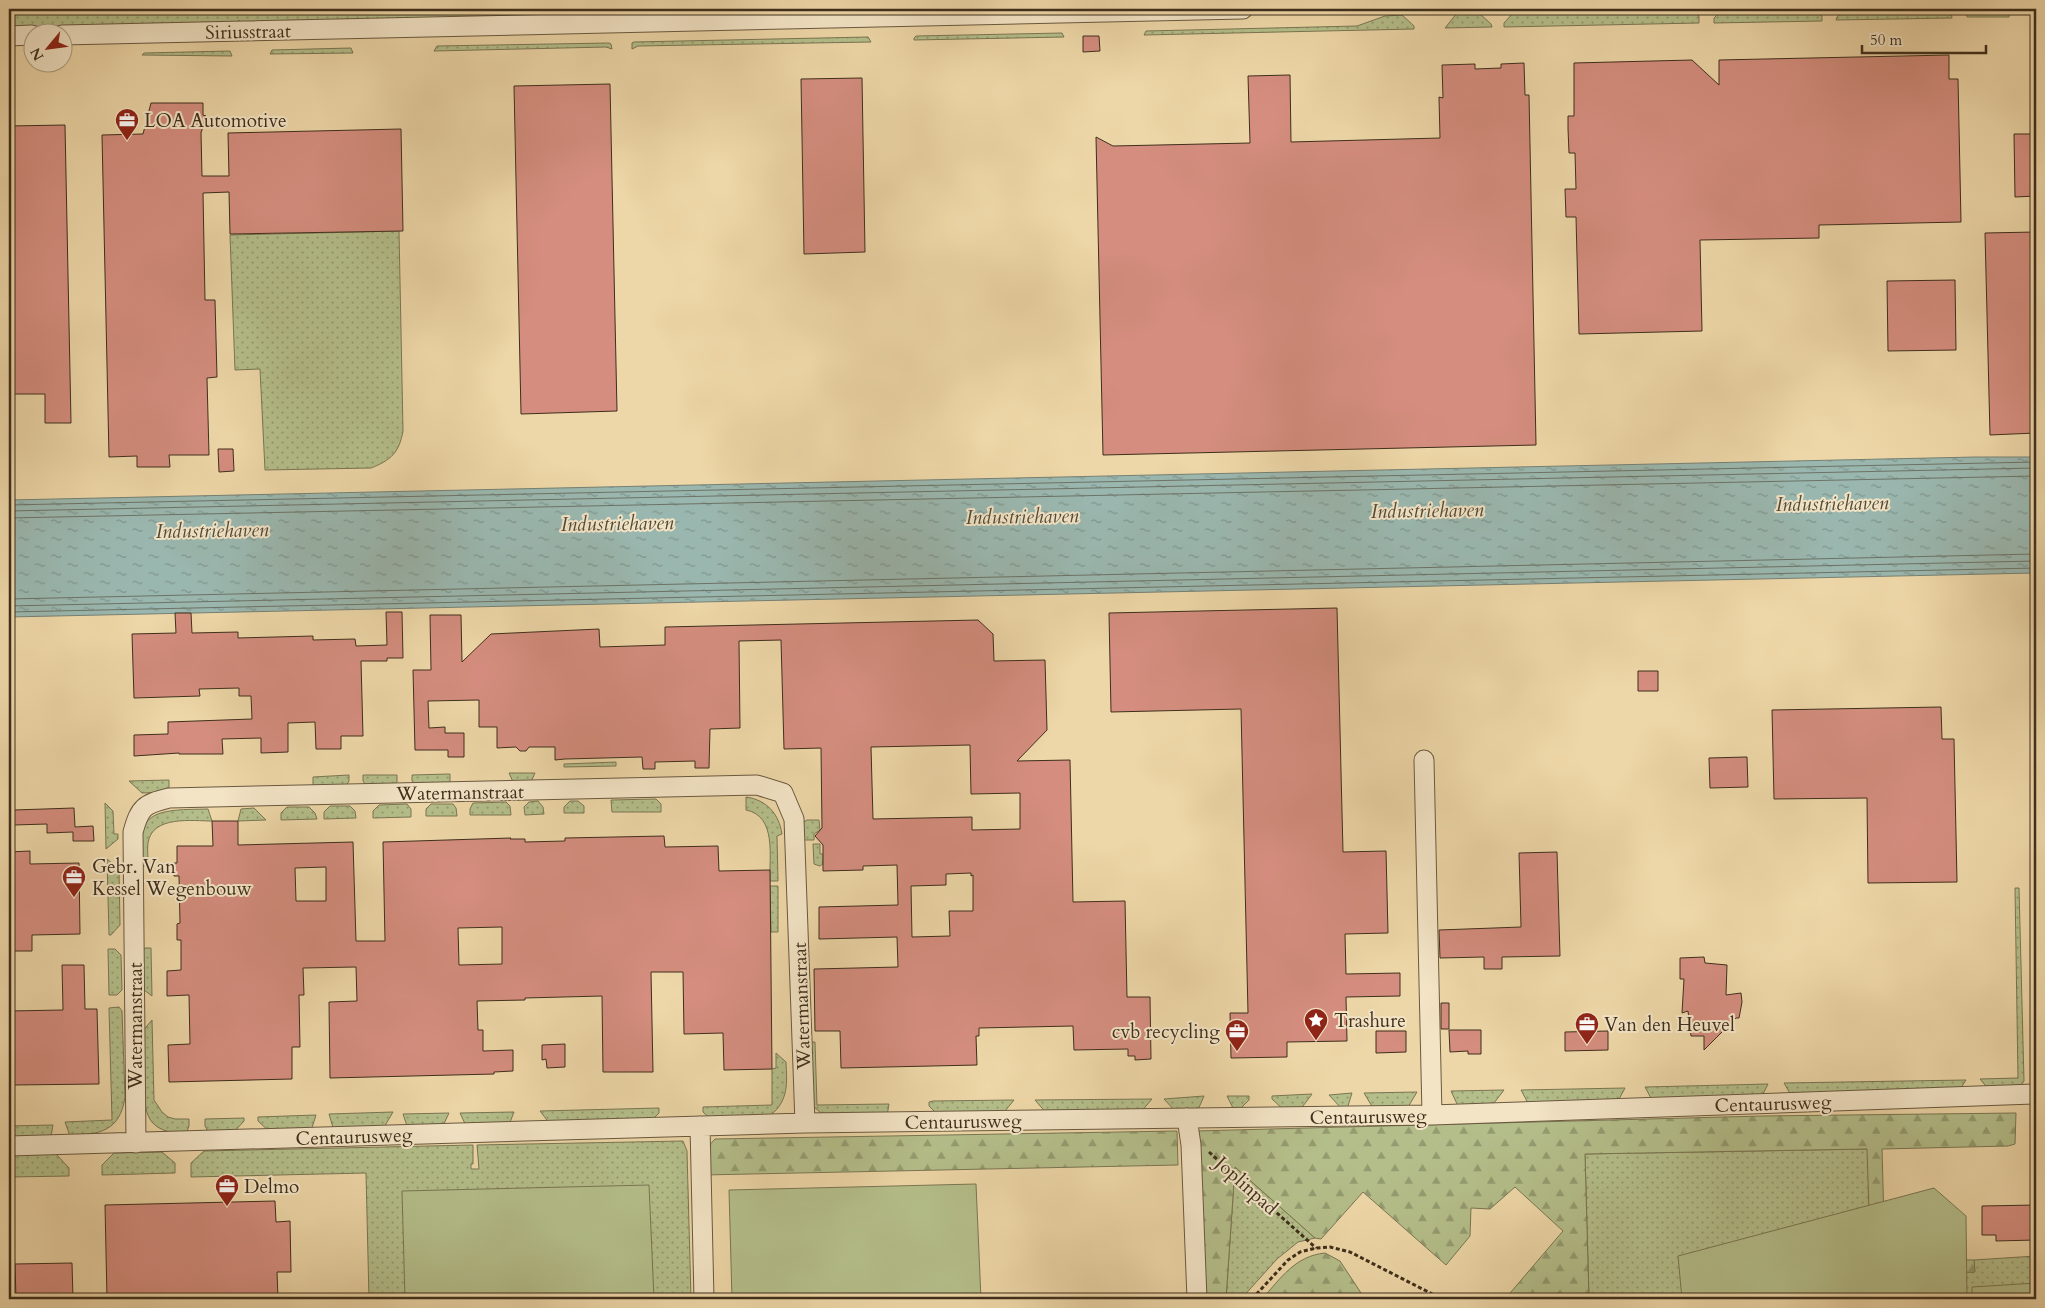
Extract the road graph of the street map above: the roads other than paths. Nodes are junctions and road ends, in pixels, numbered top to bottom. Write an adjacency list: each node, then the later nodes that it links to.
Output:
1 (1243, 9): 3 (street, Siriusstraat)
2 (1067, 10): 3 (street, Siriusstraat); 4 (street, Siriusstraat)
3 (1102, 11)
4 (693, 15): 6 (street, Siriusstraat)
5 (22, 35): 7 (street)
6 (72, 35)
7 (9, 36)
8 (1424, 760): 10 (street)
9 (2036, 1094): 10 (street, Centaurusweg)
10 (1432, 1115): 12 (street, Centaurusweg)
11 (805, 1123): 12 (street, Centaurusweg); 13 (street, Centaurusweg); 14 (street, Watermanstraat)
12 (1187, 1125): 17 (street)
13 (700, 1126): 14 (street, Centaurusweg); 16 (street)
14 (136, 1142): 15 (street, Centaurusweg)
15 (9, 1146)
16 (704, 1299)
17 (1196, 1299)

